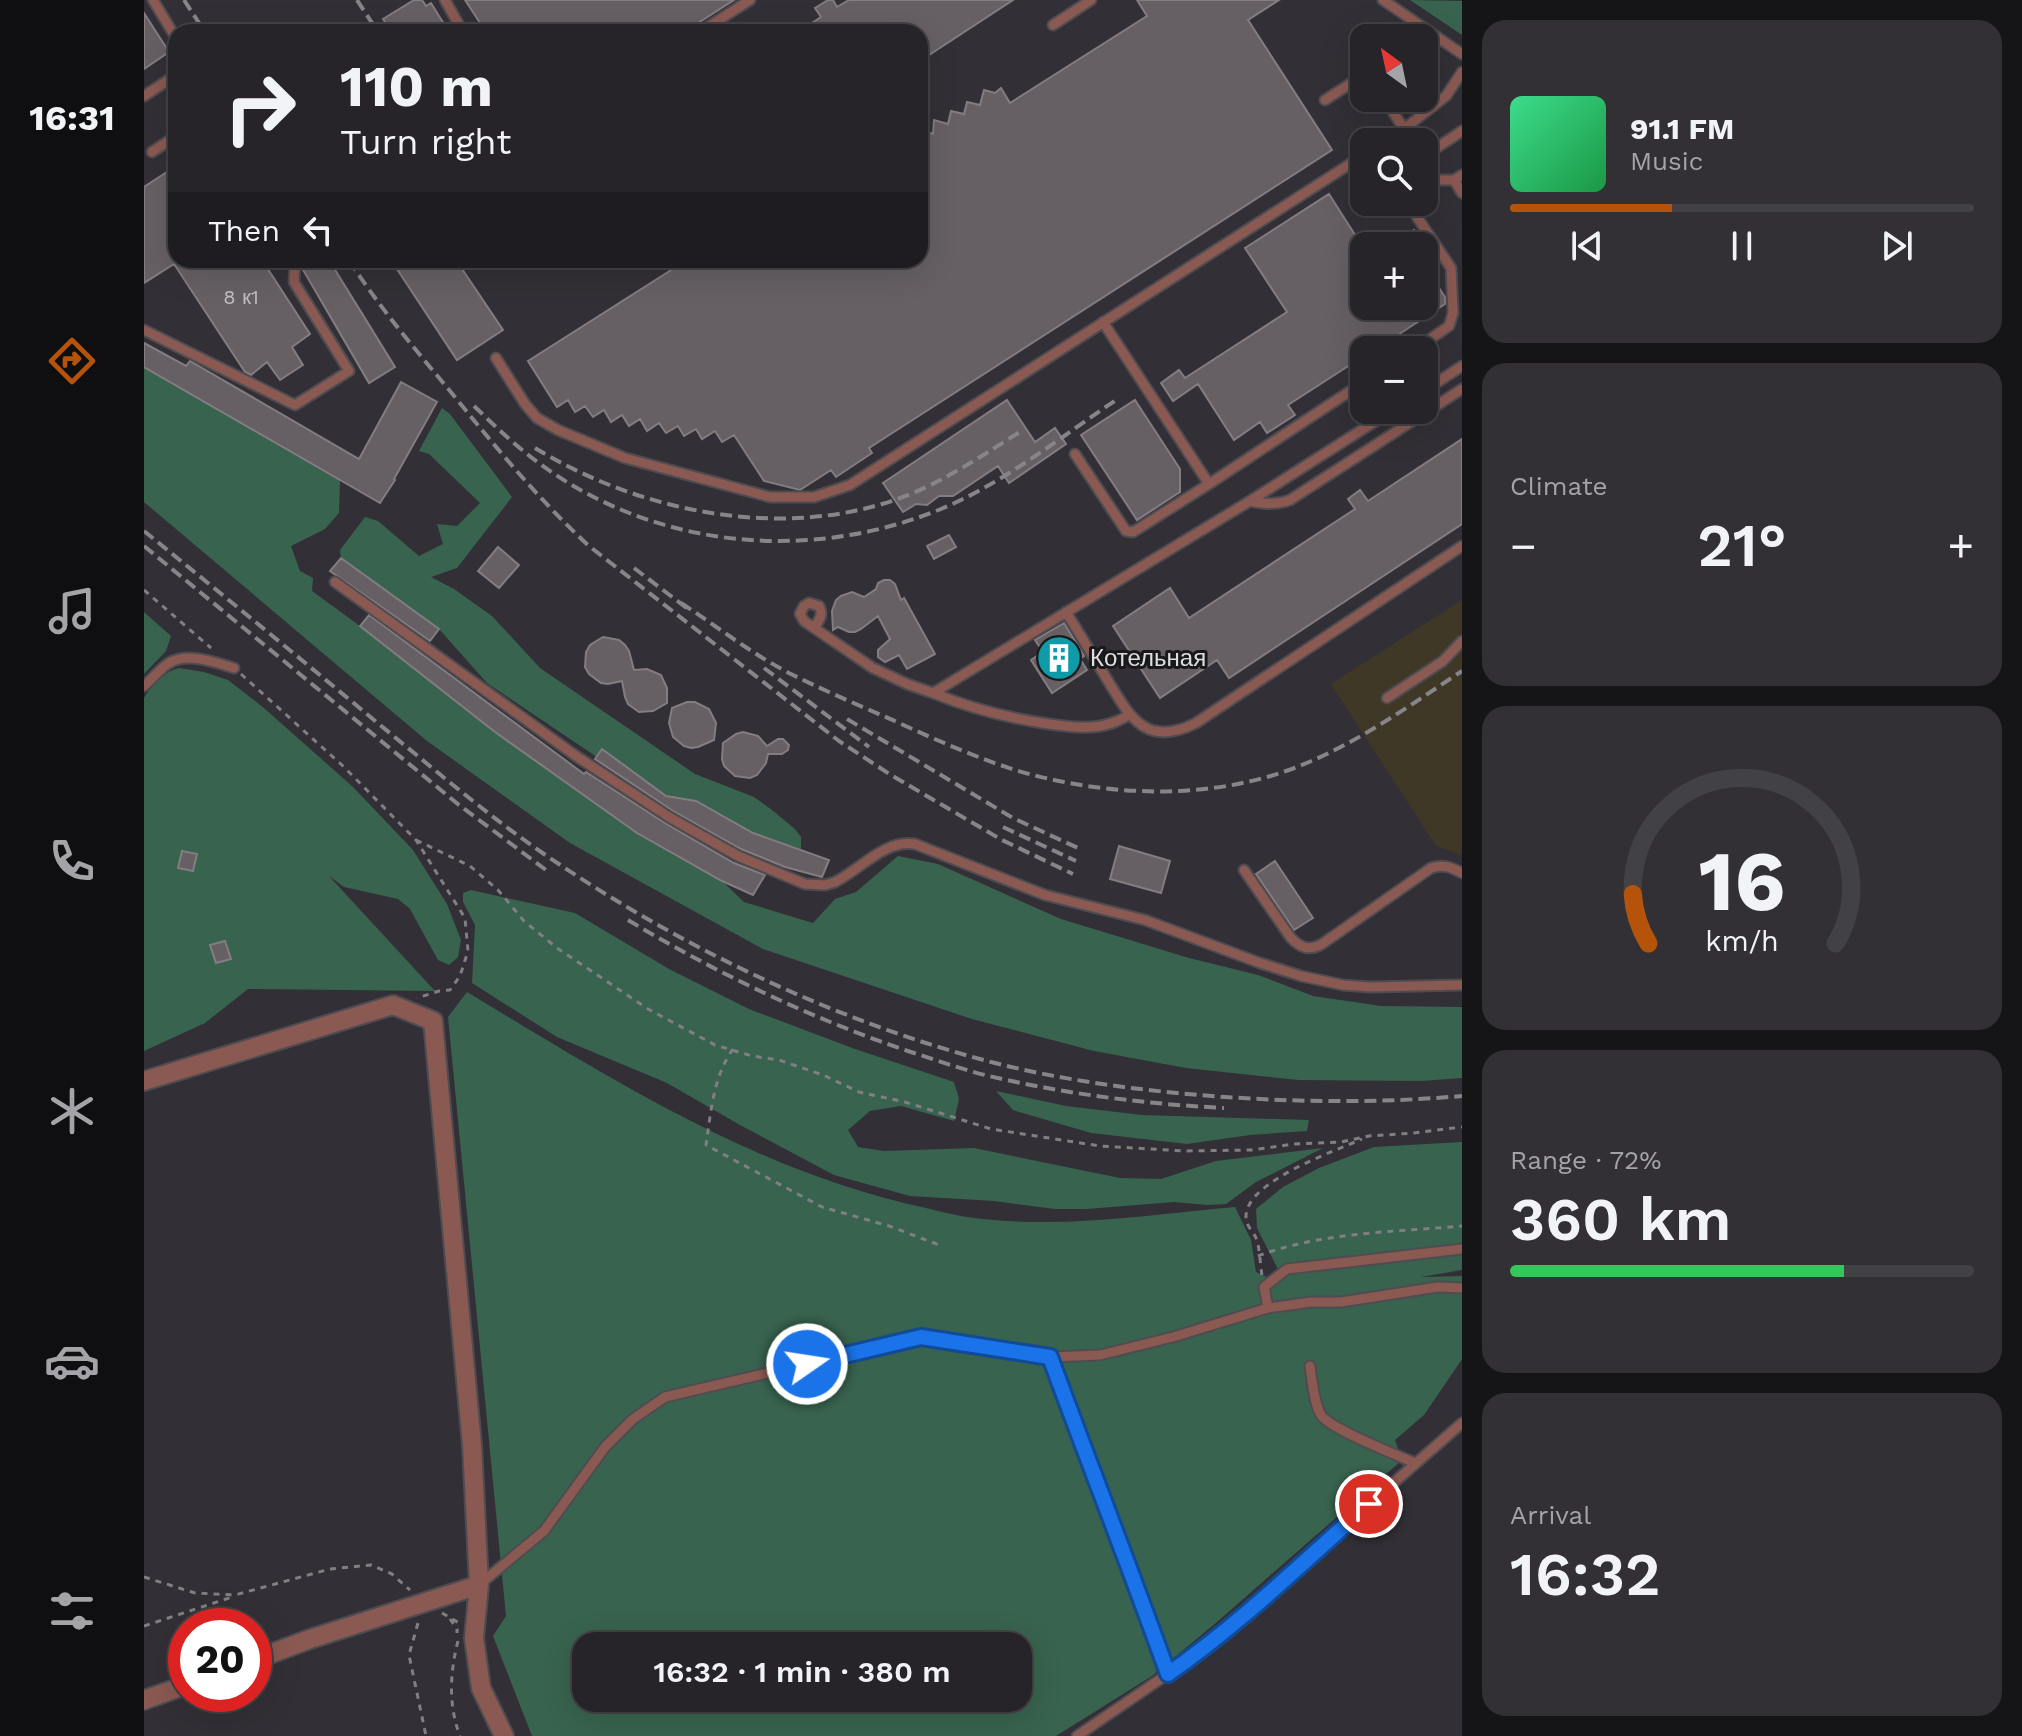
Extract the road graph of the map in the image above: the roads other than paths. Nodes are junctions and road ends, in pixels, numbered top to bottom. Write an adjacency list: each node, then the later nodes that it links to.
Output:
1 (153, 0): 8 (lane)
2 (445, 0): 6 (lane)
3 (750, 0): 7 (lane)
4 (1091, 0): 9 (lane)
5 (1383, 0): 10 (lane)
6 (458, 24)
7 (712, 24)
8 (168, 25)
9 (1053, 25)
10 (1462, 54)
11 (1462, 72): 16 (lane)
12 (168, 80): 14 (lane)
13 (1350, 84): 15 (lane)
14 (144, 96)
15 (1325, 100)
16 (1405, 128)
17 (1462, 131): 19 (lane)
18 (168, 141): 20 (lane)
19 (1438, 147)
20 (152, 152)
21 (1350, 164): 27 (lane)
22 (1458, 177): 23 (lane); 24 (lane)
23 (1438, 180)
24 (1462, 193)
25 (1417, 217): 29 (lane)
26 (295, 268): 28 (lane)
27 (1103, 322): 30 (lane); 37 (lane)
28 (144, 330)
29 (1434, 336)
30 (496, 358)
31 (1462, 366): 32 (lane)
32 (1438, 382)
33 (1462, 389): 38 (lane)
34 (1350, 391): 37 (lane)
35 (1371, 424): 38 (lane)
36 (1075, 454): 37 (lane)
37 (1209, 484)
38 (1250, 501): 41 (lane)
39 (1462, 546): 48 (lane)
40 (335, 582): 51 (lane)
41 (1066, 612): 46 (lane); 48 (lane)
42 (814, 628): 46 (lane)
43 (1462, 641): 47 (lane)
44 (234, 668): 45 (lane)
45 (144, 686)
46 (933, 693): 48 (lane)
47 (1387, 698)
48 (1129, 715)
49 (1244, 870): 50 (lane)
50 (1462, 873)
51 (1462, 985)
52 (144, 1081): 60 (street)
53 (1462, 1249): 55 (lane)
54 (1462, 1288): 55 (lane)
55 (1268, 1308): 56 (lane)
56 (1050, 1357): 60 (lane); 62 (lane)
57 (1310, 1366): 59 (lane)
58 (1462, 1423): 59 (lane)
59 (1415, 1463): 62 (lane)
60 (479, 1585): 61 (street); 65 (street)
61 (272, 1653)
62 (1168, 1674): 66 (lane)
63 (168, 1691): 64 (street)
64 (144, 1700)
65 (504, 1736)
66 (1077, 1736)

